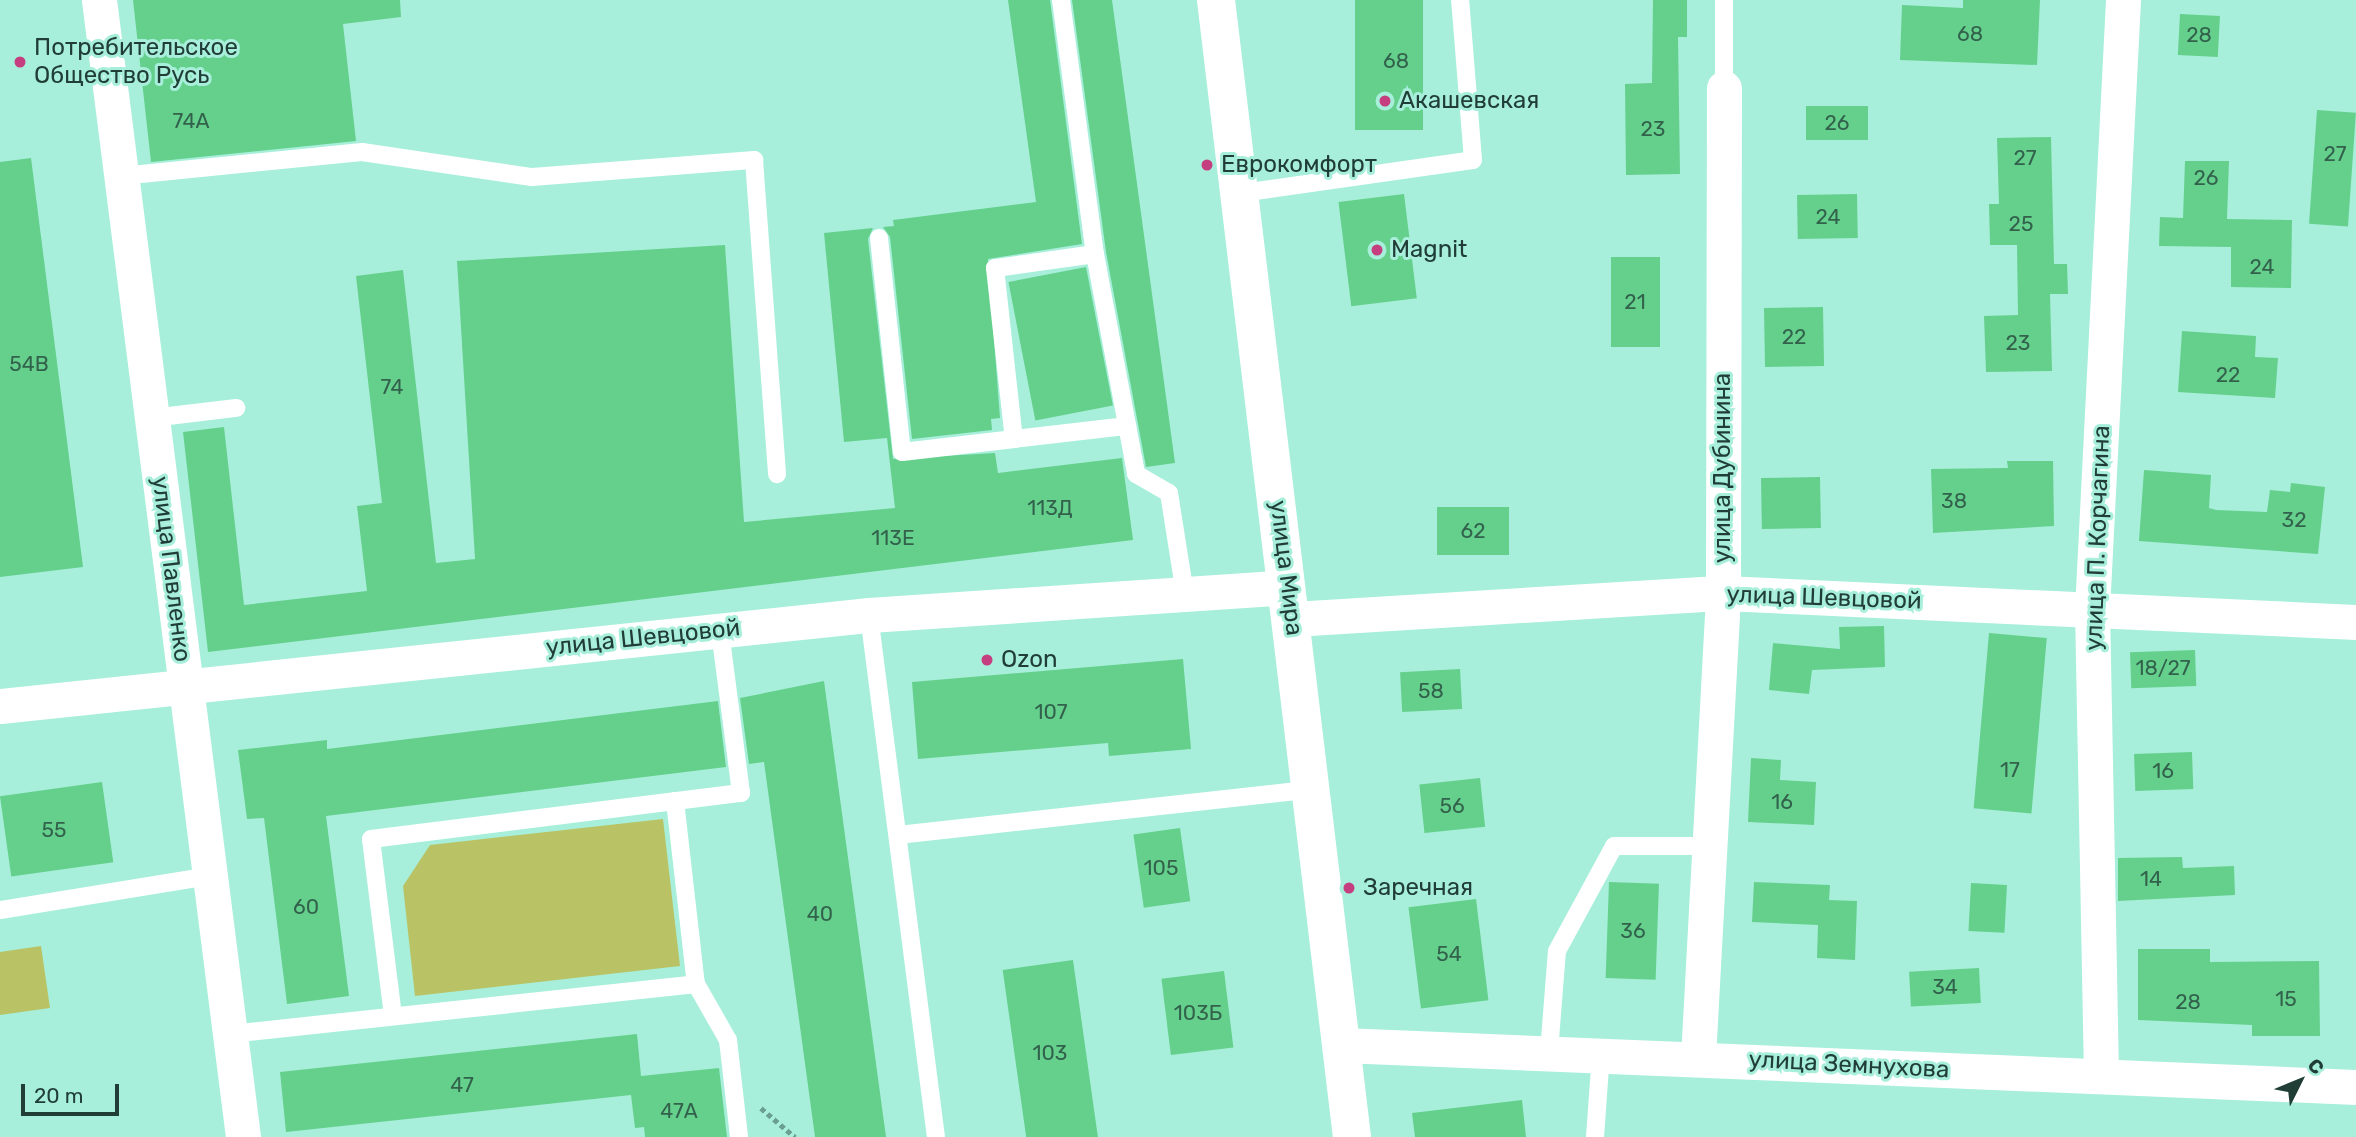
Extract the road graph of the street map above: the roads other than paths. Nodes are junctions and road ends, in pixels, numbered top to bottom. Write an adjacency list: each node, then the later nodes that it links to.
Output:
1 (99, 0): 8 (street, улица Павленко)
2 (1061, 0): 11 (lane)
3 (1216, 0): 9 (main road, улица Мира)
4 (1460, 0): 9 (lane)
5 (1724, 0): 7 (lane)
6 (2123, 0): 20 (street, улица П. Корчагина)
7 (1724, 88): 17 (street, улица Дубинина)
8 (121, 176): 13 (street, улица Павленко); 16 (lane)
9 (1242, 193): 19 (main road, улица Мира)
10 (879, 238): 15 (lane)
11 (1095, 254): 14 (lane); 15 (lane)
12 (236, 408): 13 (lane)
13 (152, 418): 24 (street, улица Павленко)
14 (1128, 426): 15 (lane); 18 (lane)
15 (1014, 439)
16 (777, 474)
17 (1723, 593): 19 (street, улица Шевцовой); 20 (street, улица Шевцовой); 29 (street, улица Дубинина)
18 (1185, 594): 19 (street, улица Шевцовой); 21 (street, улица Шевцовой)
19 (1290, 603): 26 (main road, улица Мира)
20 (2092, 610): 22 (street, улица Шевцовой); 39 (street, улица П. Корчагина)
21 (869, 615): 23 (street, улица Шевцовой); 28 (lane)
22 (2356, 622)
23 (720, 631): 24 (street, улица Шевцовой); 27 (lane)
24 (186, 684): 25 (street, улица Шевцовой); 30 (street, улица Павленко)
25 (0, 706)
26 (1312, 789): 28 (lane); 35 (main road, улица Мира)
27 (674, 801): 32 (lane); 33 (lane)
28 (898, 835): 43 (lane)
29 (1709, 846): 36 (lane); 38 (street, улица Дубинина)
30 (210, 876): 31 (lane); 34 (street, улица Павленко)
31 (0, 910)
32 (696, 984): 33 (lane); 42 (lane)
33 (393, 1016): 34 (lane)
34 (230, 1034): 41 (street, улица Павленко)
35 (1342, 1045): 36 (street, улица Земнухова); 44 (main road, улица Мира)
36 (1549, 1052): 37 (street, улица Земнухова)
37 (1601, 1054): 38 (street, улица Земнухова); 45 (lane)
38 (1698, 1058): 39 (street, улица Земнухова)
39 (2101, 1076): 40 (street, улица Земнухова)
40 (2356, 1087)
41 (243, 1137)
42 (739, 1137)
43 (936, 1137)
44 (1352, 1137)
45 (1595, 1137)

